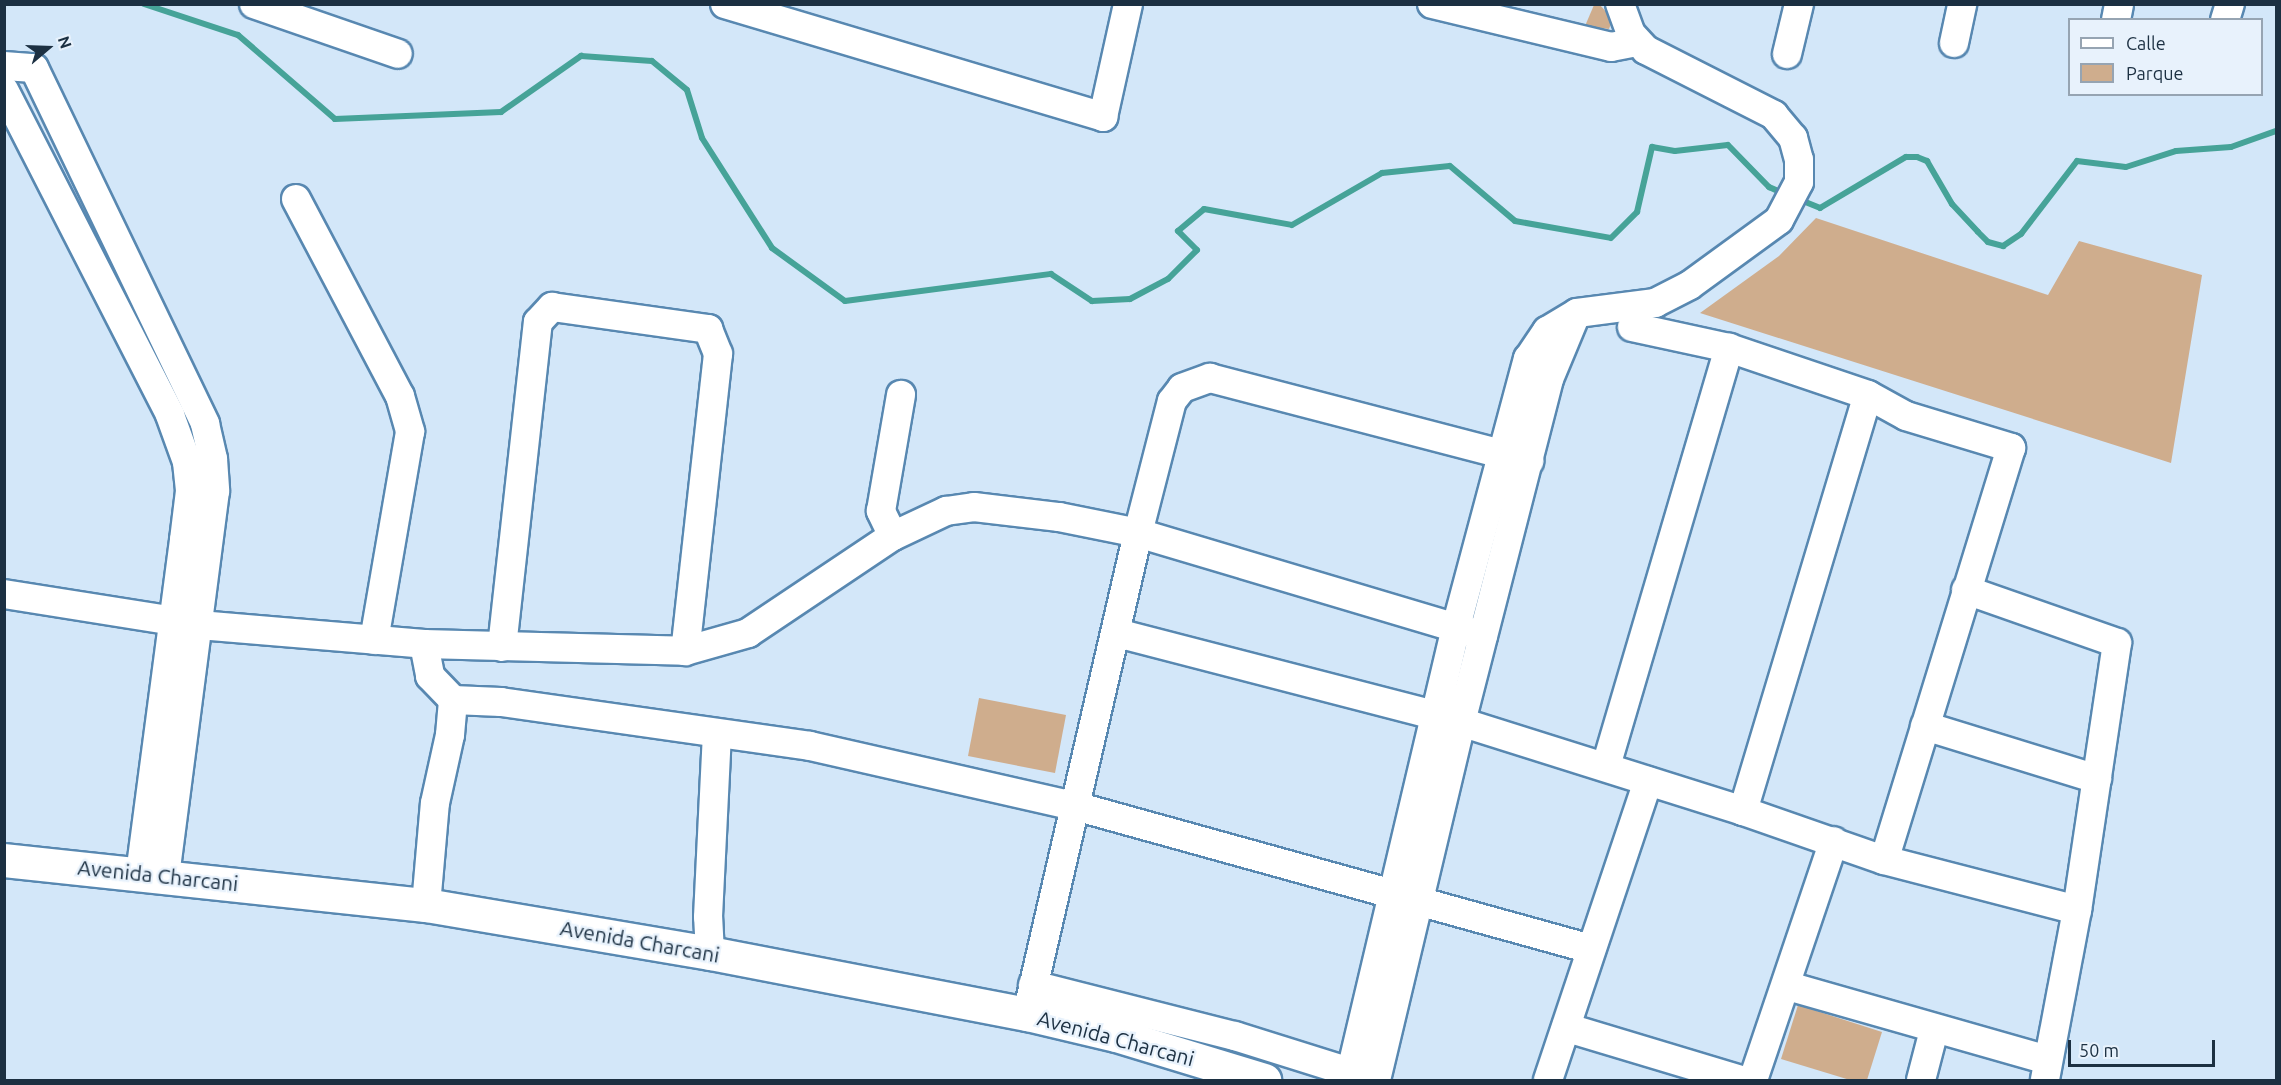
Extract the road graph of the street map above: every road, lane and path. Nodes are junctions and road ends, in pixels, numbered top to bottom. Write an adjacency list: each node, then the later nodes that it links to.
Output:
1 (254, 4): 10 (street)
2 (725, 4): 7 (street)
3 (1128, 4): 7 (street)
4 (1799, 4): 11 (street)
5 (1962, 4): 9 (street)
6 (1440, 5): 8 (street)
7 (779, 12)
8 (1629, 19): 19 (street)
9 (1954, 43)
10 (398, 54)
11 (1787, 54)
12 (4, 66): 25 (street)
13 (4, 90): 24 (street)
14 (296, 199): 29 (street)
15 (1632, 327): 16 (street)
16 (1729, 348): 18 (street); 37 (street)
17 (901, 395): 21 (street)
18 (1868, 395): 22 (street); 41 (street)
19 (1517, 458): 20 (street); 26 (street); 28 (street)
20 (1138, 533): 21 (street); 26 (street); 27 (street)
21 (893, 536): 32 (street)
22 (1966, 590): 35 (street); 38 (street)
23 (4, 594): 24 (street)
24 (171, 620): 25 (street); 45 (street)
25 (199, 625): 29 (street); 45 (street)
26 (1456, 627): 28 (street); 34 (street)
27 (1117, 633): 34 (street); 40 (street)
28 (1484, 636): 34 (street)
29 (374, 640): 30 (street)
30 (424, 644): 31 (street); 33 (street)
31 (502, 647): 32 (street); 32 (street)
32 (685, 651)
33 (453, 700): 36 (street); 47 (street)
34 (1448, 719): 37 (street); 46 (street)
35 (1925, 726): 38 (street); 44 (street)
36 (717, 733): 40 (street); 50 (street)
37 (1606, 766): 39 (street)
38 (2097, 779): 48 (street)
39 (1648, 781): 41 (street); 49 (street)
40 (1075, 806): 46 (street); 52 (street)
41 (1743, 811): 42 (street)
42 (1834, 841): 44 (street); 51 (street)
43 (4, 860): 45 (main road, Avenida Charcani)
44 (1884, 860): 48 (street)
45 (152, 874): 47 (main road, Avenida Charcani)
46 (1406, 898): 49 (street); 56 (street)
47 (426, 905): 50 (main road, Avenida Charcani)
48 (2077, 910): 55 (street)
49 (1591, 949): 53 (street)
50 (710, 953): 52 (main road, Avenida Charcani)
51 (1788, 986): 54 (street); 60 (street)
52 (1030, 1000): 56 (street); 57 (main road, Avenida Charcani)
53 (1568, 1028): 58 (street); 59 (street)
54 (1935, 1030): 55 (street); 61 (street)
55 (2047, 1070)
56 (1366, 1079)
57 (1264, 1080)
58 (1548, 1080)
59 (1740, 1080)
60 (1754, 1080)
61 (1921, 1080)

